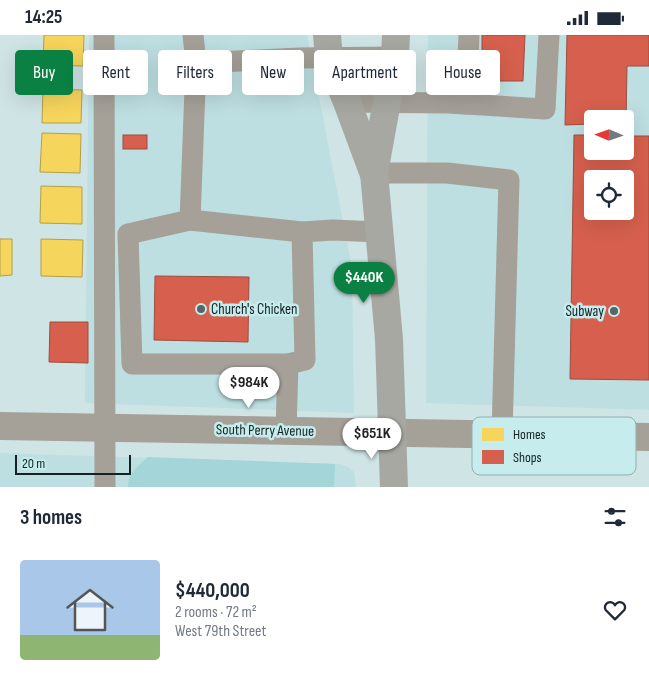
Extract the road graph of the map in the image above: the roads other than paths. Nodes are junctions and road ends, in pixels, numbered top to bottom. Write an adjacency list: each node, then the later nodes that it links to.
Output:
1 (104, 35): 20 (lane)
2 (193, 35): 7 (lane)
3 (469, 35): 12 (lane)
4 (549, 35): 12 (lane)
5 (396, 46): 6 (lane); 11 (main road)
6 (328, 47): 8 (lane); 10 (main road)
7 (195, 50)
8 (232, 61)
9 (195, 95): 14 (lane)
10 (347, 102): 11 (lane); 13 (main road)
11 (387, 102): 12 (lane); 13 (main road)
12 (466, 104)
13 (374, 173): 16 (main road); 18 (lane)
14 (190, 220): 15 (lane); 17 (lane)
15 (302, 231): 16 (lane); 17 (lane)
16 (379, 232): 22 (main road)
17 (288, 364): 21 (lane)
18 (502, 417)
19 (0, 426): 20 (street, South Perry Avenue)
20 (105, 428): 21 (street, South Perry Avenue); 26 (lane)
21 (286, 431): 22 (street, South Perry Avenue)
22 (392, 431): 23 (street, South Perry Avenue); 27 (main road)
23 (472, 433)
24 (636, 437): 25 (street, South Perry Avenue)
25 (649, 437)
26 (105, 487)
27 (394, 487)

